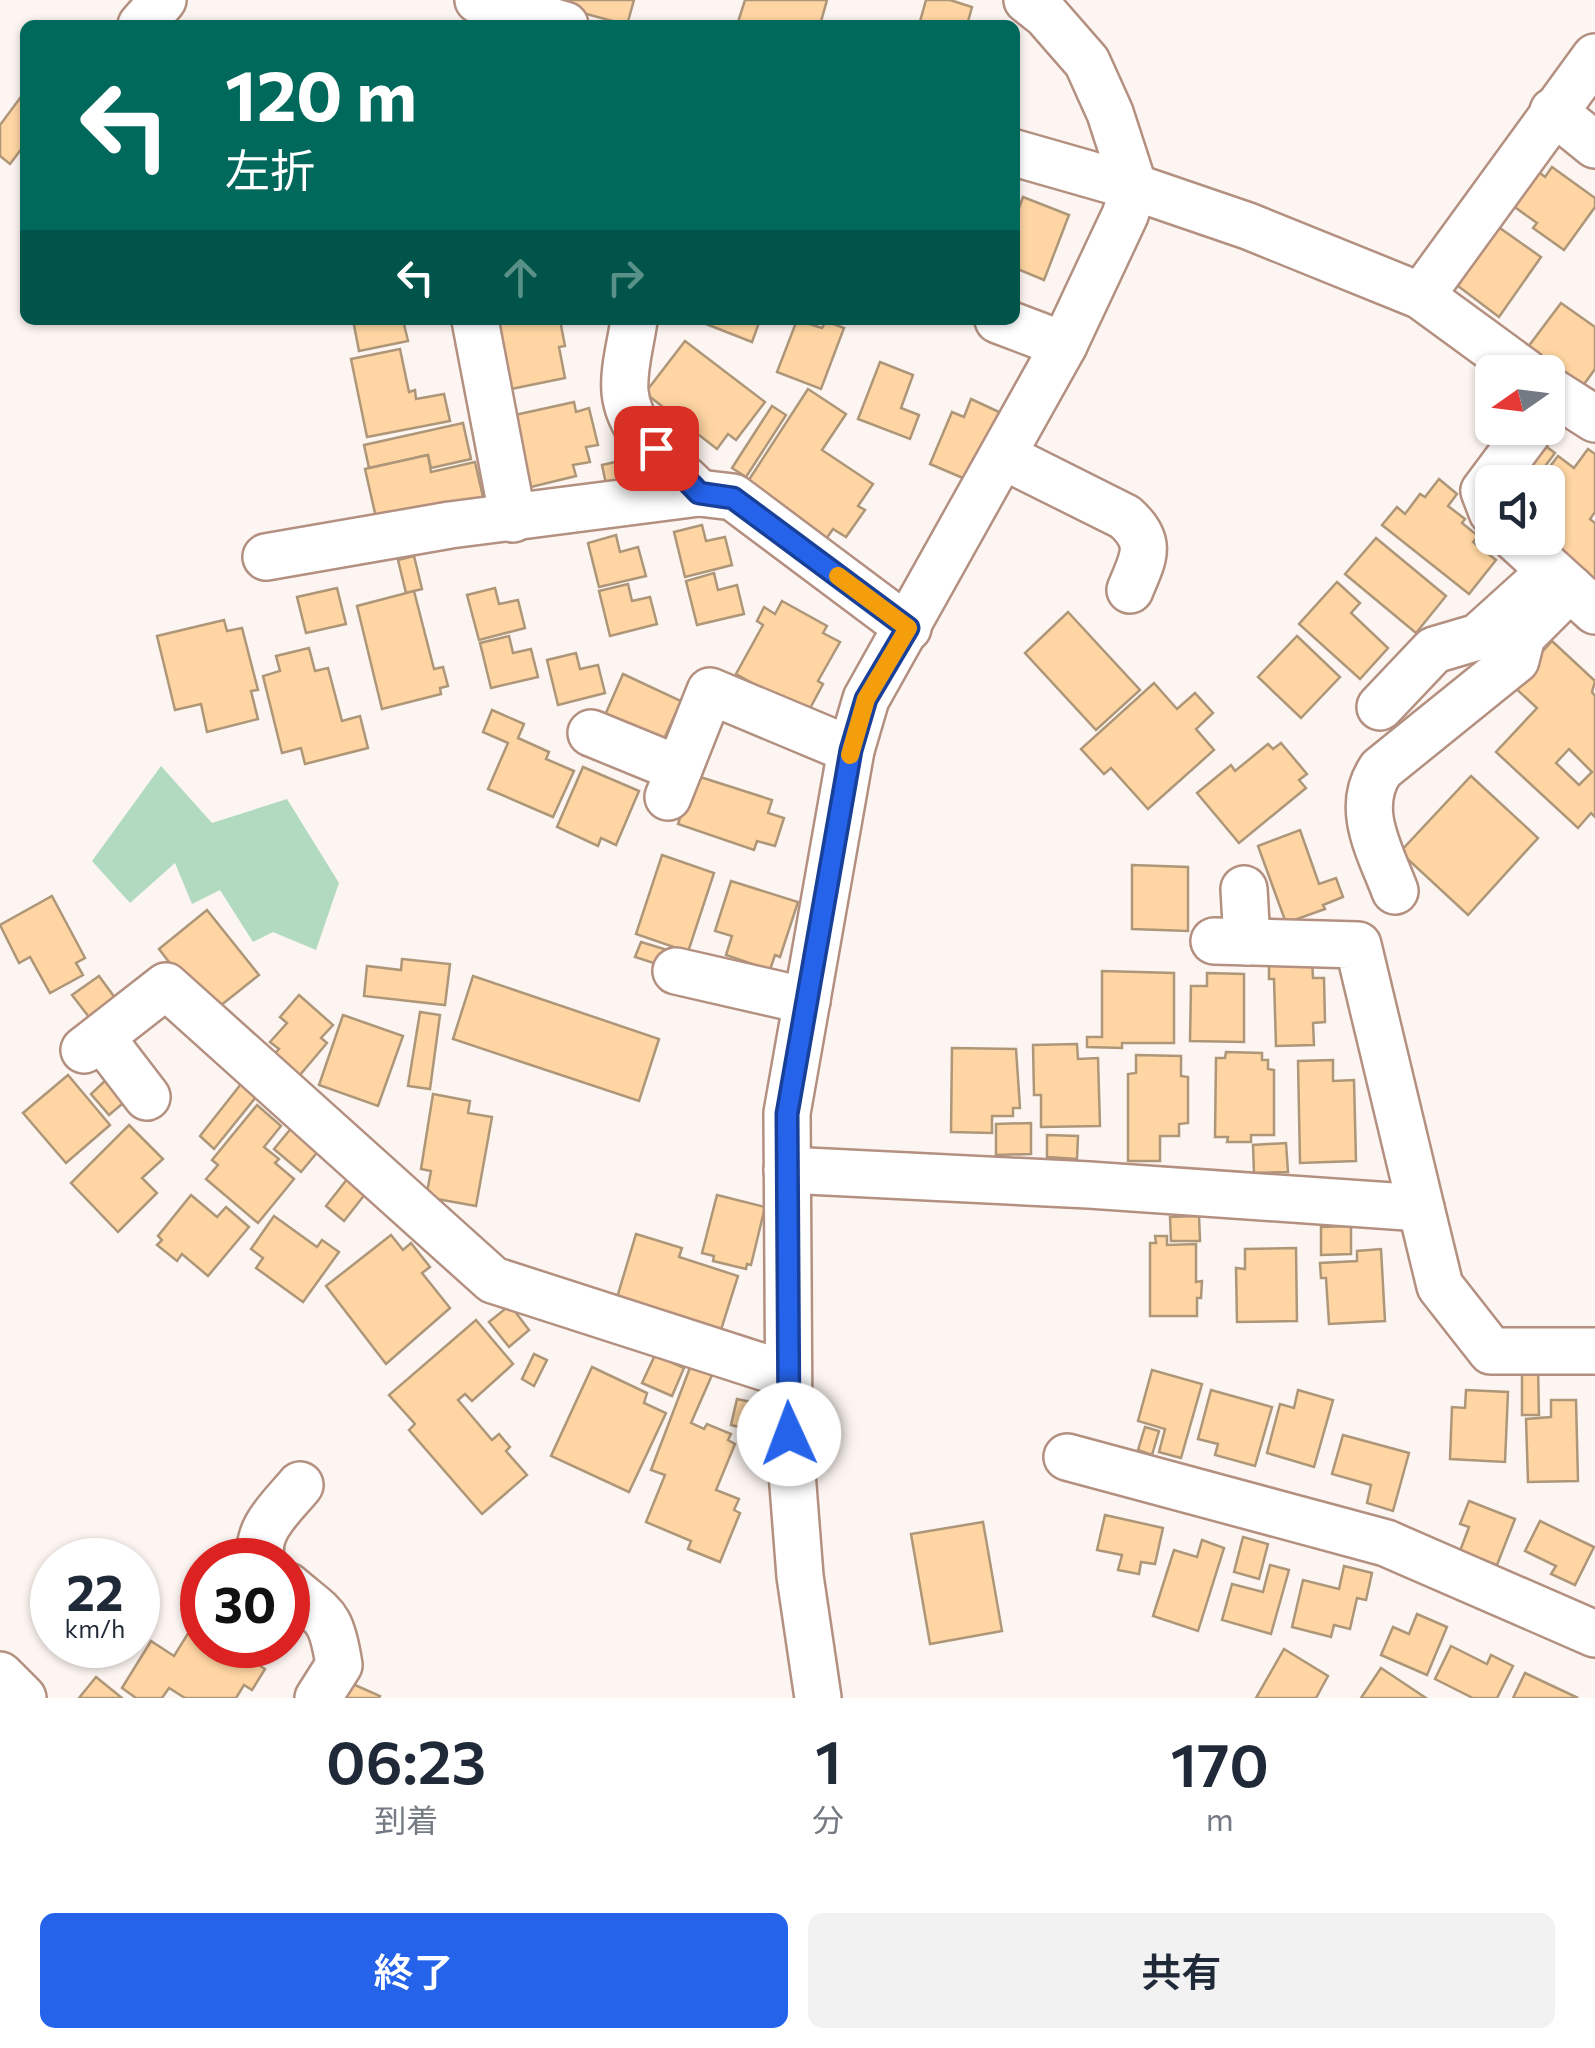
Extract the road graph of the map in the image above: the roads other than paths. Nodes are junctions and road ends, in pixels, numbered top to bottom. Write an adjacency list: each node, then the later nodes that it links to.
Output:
1 (164, 0): 4 (street)
2 (478, 0): 5 (street)
3 (1027, 0): 10 (street)
4 (146, 20)
5 (548, 20)
6 (1595, 57): 7 (street)
7 (1554, 111): 8 (street); 11 (street)
8 (1595, 145)
9 (1020, 154): 10 (street)
10 (1134, 187): 11 (street); 15 (street)
11 (1421, 296): 16 (street)
12 (475, 325): 21 (street)
13 (633, 325): 20 (street)
14 (1011, 325): 15 (street)
15 (1064, 345): 19 (street)
16 (1490, 355)
17 (1565, 408): 18 (street)
18 (1595, 420)
19 (1003, 456): 24 (street); 26 (street)
20 (699, 493): 21 (street); 26 (street)
21 (513, 519): 23 (street)
22 (1534, 555): 25 (street)
23 (266, 557)
24 (1130, 590)
25 (1572, 590): 27 (street); 31 (street)
26 (908, 628): 29 (street)
27 (1380, 707)
28 (591, 734): 29 (street)
29 (851, 750): 33 (street)
30 (1244, 889): 36 (street)
31 (1395, 890)
32 (676, 971): 33 (street)
33 (807, 1001): 35 (street)
34 (147, 1097): 38 (street)
35 (787, 1170): 36 (street); 38 (street)
36 (1422, 1208): 37 (street)
37 (1595, 1351)
38 (788, 1375): 47 (street)
39 (1067, 1456): 43 (street)
40 (300, 1484): 41 (street)
41 (261, 1538)
42 (310, 1603): 46 (street)
43 (1595, 1634)
44 (0, 1675): 45 (street)
45 (23, 1698)
46 (318, 1698)
47 (818, 1698)

